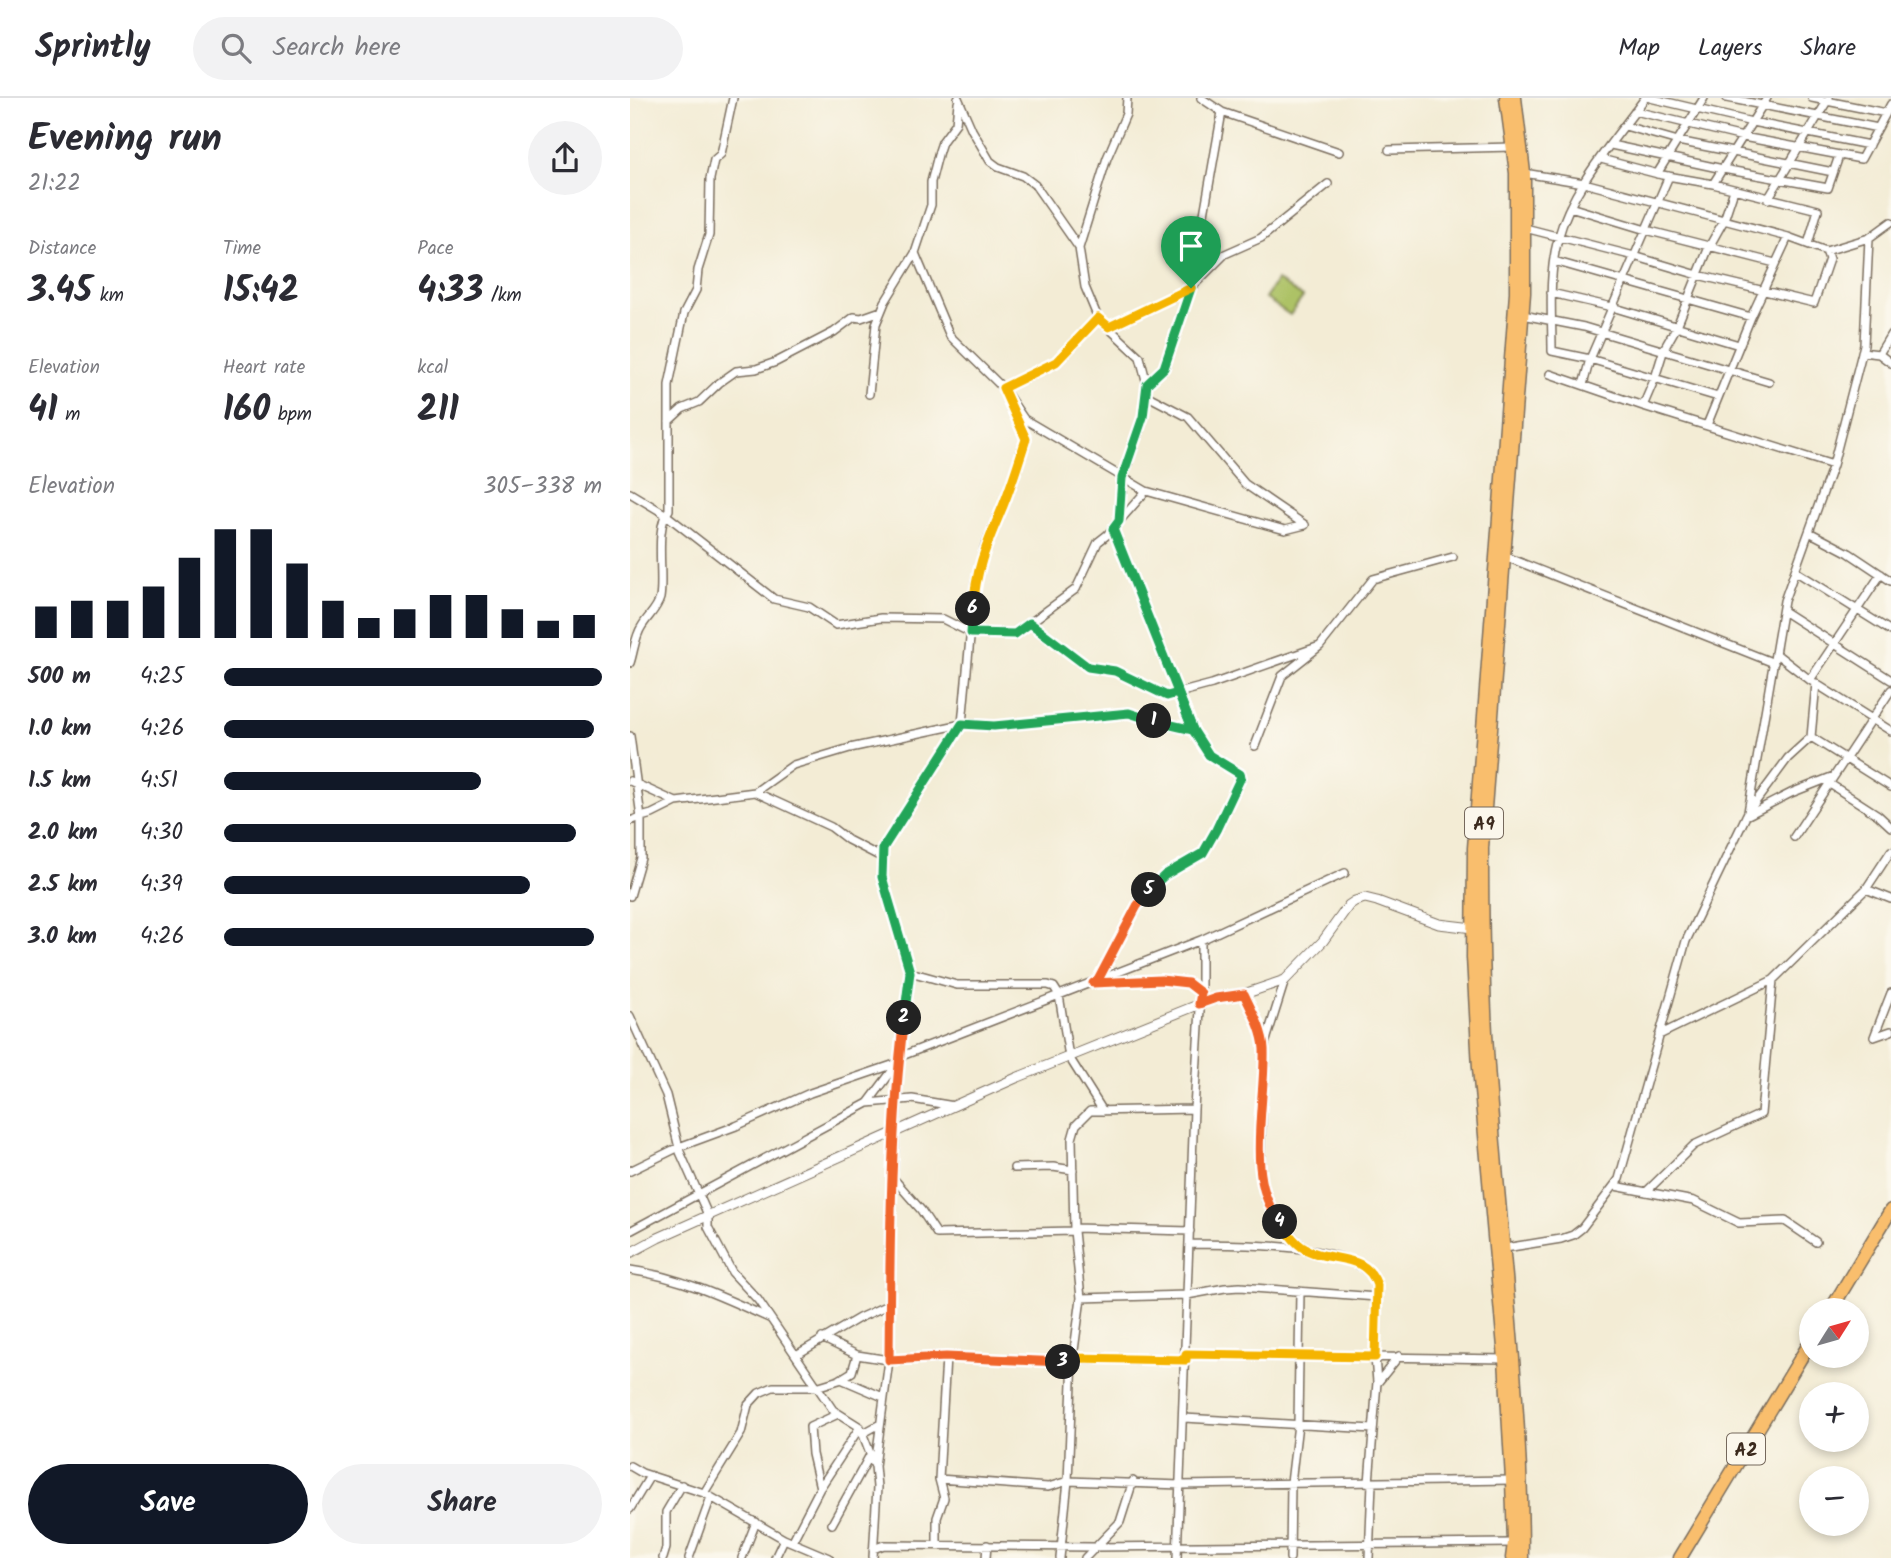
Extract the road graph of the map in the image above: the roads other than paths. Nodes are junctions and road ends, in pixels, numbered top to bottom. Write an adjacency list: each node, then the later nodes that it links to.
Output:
1 (733, 98): 98 (street)
2 (958, 98): 59 (street); 61 (street)
3 (1126, 98): 59 (street)
4 (1201, 98): 16 (street)
5 (1506, 98): 28 (highway, A9)
6 (1515, 98): 39 (highway, A9)
7 (1647, 98): 14 (street); 15 (street)
8 (1704, 98): 14 (street)
9 (1727, 98): 12 (street)
10 (1812, 98): 11 (street)
11 (1829, 99): 17 (street); 18 (street)
12 (1765, 102): 18 (street); 19 (street)
13 (1891, 104): 17 (street)
14 (1697, 109): 19 (street); 20 (street)
15 (1635, 111): 20 (street); 21 (street)
16 (1222, 112): 31 (street); 67 (street)
17 (1886, 113): 22 (street)
18 (1817, 117): 22 (street); 23 (street)
19 (1752, 122): 23 (street); 24 (street)
20 (1688, 124): 24 (street); 25 (street)
21 (1625, 126): 25 (street); 26 (street)
22 (1878, 128): 27 (street)
23 (1807, 133): 27 (street); 29 (street)
24 (1743, 137): 29 (street); 32 (street)
25 (1678, 141): 32 (street); 34 (street)
26 (1611, 145): 34 (street); 35 (street)
27 (1869, 145): 33 (street)
28 (1513, 147): 30 (street); 152 (highway, A9)
29 (1798, 149): 33 (street); 36 (street)
30 (1390, 150)
31 (1339, 152)
32 (1733, 152): 36 (street); 37 (street)
33 (1839, 156): 38 (street)
34 (1668, 157): 37 (street); 40 (street)
35 (1601, 159): 40 (street); 43 (street)
36 (1788, 164): 38 (street); 42 (street)
37 (1723, 169): 42 (street); 45 (street)
38 (1833, 172): 42 (street)
39 (1524, 173): 43 (street); 52 (highway, A9)
40 (1657, 174): 41 (street)
41 (1669, 176): 45 (street); 48 (street)
42 (1779, 178): 47 (street)
43 (1584, 183): 48 (street); 49 (street)
44 (1328, 184): 67 (street)
45 (1713, 184): 46 (street)
46 (1734, 190): 47 (street); 50 (street)
47 (1768, 199): 57 (street)
48 (1657, 204): 50 (street); 53 (street)
49 (1570, 207): 53 (street); 56 (street)
50 (1724, 220): 54 (street); 58 (street)
51 (1891, 222): 55 (street)
52 (1525, 229): 56 (street); 73 (highway, A9)
53 (1646, 230): 58 (street); 62 (street)
54 (1788, 237): 57 (street); 64 (street)
55 (1869, 237): 60 (street); 83 (street)
56 (1558, 238): 62 (street); 63 (street)
57 (1808, 244): 60 (street)
58 (1709, 247): 64 (street); 65 (street)
59 (1079, 248): 75 (street)
60 (1826, 251): 68 (street)
61 (915, 253): 72 (street); 93 (street)
62 (1634, 256): 65 (street); 66 (street)
63 (1554, 261): 66 (street); 69 (street)
64 (1775, 263): 68 (street)
65 (1698, 275): 68 (street); 70 (street)
66 (1623, 281): 70 (street); 71 (street)
67 (1191, 288): 78 (street); 91 (street)
68 (1765, 290): 74 (street)
69 (1551, 293): 71 (street); 76 (street)
70 (1688, 299): 74 (street); 77 (street)
71 (1612, 307): 77 (street); 79 (street)
72 (881, 311): 94 (street); 98 (street)
73 (1523, 316): 76 (street); 108 (highway, A9)
74 (1751, 317): 81 (street)
75 (1098, 318): 78 (street); 93 (street)
76 (1552, 320): 79 (street); 85 (street)
77 (1677, 326): 81 (street); 82 (street)
78 (1109, 327): 91 (street)
79 (1602, 331): 82 (street); 85 (street)
80 (1891, 334): 84 (street)
81 (1739, 345): 87 (street)
82 (1664, 349): 87 (street); 89 (street)
83 (1862, 352): 84 (street); 100 (street)
84 (1880, 354): 86 (street)
85 (1590, 359): 89 (street); 92 (street)
86 (1891, 363)
87 (1729, 369): 90 (street); 96 (street)
88 (1550, 374): 92 (street)
89 (1655, 378): 96 (street); 97 (street)
90 (1769, 382)
91 (1147, 384): 95 (street)
92 (1583, 385): 97 (street)
93 (1003, 388): 101 (street); 117 (street)
94 (869, 394)
95 (1146, 395): 101 (street); 102 (street)
96 (1717, 397): 99 (street)
97 (1643, 406): 99 (street)
98 (669, 421): 104 (street)
99 (1707, 425): 100 (street)
100 (1833, 465): 107 (street)
101 (1122, 478): 102 (street); 105 (street)
102 (1146, 491): 105 (street)
103 (630, 493): 104 (street)
104 (666, 514): 117 (street); 121 (street)
105 (1119, 521): 106 (street)
106 (1113, 529): 115 (street); 126 (street)
107 (1809, 532): 110 (street); 111 (street)
108 (1504, 556): 122 (street); 191 (highway, A9)
109 (1453, 557): 119 (street)
110 (1795, 571): 113 (street); 114 (street)
111 (1881, 574): 112 (street); 113 (street)
112 (1891, 581)
113 (1858, 608): 116 (street); 118 (street)
114 (1783, 611): 118 (street); 120 (street)
115 (1030, 623): 117 (street); 126 (street)
116 (1891, 631)
117 (971, 633): 128 (street)
118 (1835, 643): 123 (street); 124 (street)
119 (1320, 646): 126 (street); 133 (street)
120 (1775, 653): 122 (street); 124 (street)
121 (630, 663)
122 (1774, 663): 141 (street)
123 (1891, 680)
124 (1813, 681): 127 (street); 132 (street)
125 (1891, 691): 127 (street)
126 (1178, 693): 129 (street)
127 (1872, 718): 130 (street); 134 (street)
128 (962, 724): 129 (street); 139 (street); 147 (street)
129 (1193, 730): 157 (street)
130 (1891, 731)
131 (630, 736): 136 (street)
132 (1811, 737): 134 (street); 141 (street)
133 (1255, 746)
134 (1845, 760): 135 (street); 138 (street)
135 (1836, 775): 137 (street); 141 (street)
136 (633, 782): 140 (street); 142 (street)
137 (1830, 783): 144 (street); 145 (street)
138 (1891, 787)
139 (755, 792): 140 (street); 147 (street)
140 (676, 802): 142 (street)
141 (1747, 814): 165 (street)
142 (641, 817): 143 (street); 150 (street)
143 (630, 821)
144 (1891, 827)
145 (1794, 837)
146 (1891, 851): 149 (street)
147 (883, 858): 154 (street)
148 (1345, 873): 153 (street)
149 (1866, 889): 151 (street); 156 (street)
150 (630, 896)
151 (1891, 899)
152 (1473, 928): 155 (street); 209 (highway, A9)
153 (1201, 940): 157 (street); 158 (street)
154 (910, 972): 161 (street); 168 (street)
155 (1285, 979): 160 (street); 166 (street)
156 (1773, 980): 165 (street); 181 (street)
157 (1096, 981): 158 (street); 161 (street)
158 (1201, 993): 162 (street)
159 (1891, 993): 164 (street)
160 (1244, 994): 162 (street); 166 (street)
161 (1059, 995): 167 (street); 168 (street)
162 (1199, 1004): 167 (street); 172 (street)
163 (630, 1016): 175 (street)
164 (1891, 1031)
165 (1659, 1035): 180 (street)
166 (1264, 1047): 190 (street)
167 (1069, 1057): 171 (street); 173 (street)
168 (899, 1060): 169 (street); 170 (street); 175 (street)
169 (897, 1101): 170 (street); 171 (street); 174 (street)
170 (868, 1102): 182 (street)
171 (954, 1106): 174 (street)
172 (1194, 1109): 173 (street); 187 (street)
173 (1103, 1111): 177 (street)
174 (896, 1133): 179 (street); 184 (street)
175 (679, 1147): 178 (street); 182 (street)
176 (1014, 1168): 177 (street)
177 (1073, 1170): 185 (street)
178 (630, 1171)
179 (893, 1178): 185 (street); 199 (street)
180 (1615, 1186): 181 (street); 191 (street)
181 (1646, 1192): 188 (street)
182 (698, 1194): 184 (street); 186 (street)
183 (1891, 1210): 198 (highway)
184 (708, 1215): 192 (street); 200 (street)
185 (1074, 1229): 187 (street); 197 (street)
186 (630, 1231)
187 (1190, 1231): 189 (street)
188 (1816, 1242)
189 (1190, 1244): 190 (street); 195 (street)
190 (1303, 1248): 196 (street)
191 (1505, 1248): 266 (highway, A9)
192 (630, 1252)
193 (630, 1270): 200 (street)
194 (1300, 1291): 195 (street); 196 (street); 204 (street)
195 (1187, 1295): 197 (street); 207 (street)
196 (1377, 1297): 208 (street)
197 (1081, 1298): 211 (street)
198 (1838, 1298)
199 (890, 1304): 201 (street); 210 (street)
200 (772, 1319): 202 (street)
201 (822, 1338): 202 (street); 203 (street)
202 (796, 1355): 215 (street)
203 (858, 1355): 210 (street); 213 (street)
204 (1299, 1356): 207 (street); 208 (street); 220 (street)
205 (1399, 1356): 208 (street); 209 (street); 214 (street)
206 (946, 1357): 210 (street); 211 (street); 227 (street)
207 (1186, 1357): 211 (street); 218 (street)
208 (1375, 1357): 214 (street)
209 (1505, 1359): 228 (highway, A9)
210 (889, 1360): 216 (street)
211 (1073, 1360): 229 (street)
212 (1799, 1361): 267 (highway, A2)
213 (841, 1379): 215 (street); 216 (street)
214 (1377, 1382): 221 (street)
215 (816, 1387): 217 (street); 236 (street)
216 (883, 1397): 219 (street)
217 (838, 1414): 222 (street); 235 (street)
218 (1184, 1418): 220 (street); 234 (street)
219 (880, 1424): 222 (street); 224 (street)
220 (1298, 1424): 221 (street); 231 (street)
221 (1373, 1429): 232 (street)
222 (861, 1430): 223 (street); 235 (street)
223 (870, 1455): 224 (street); 239 (street)
224 (875, 1465): 241 (street)
225 (630, 1466): 226 (street)
226 (650, 1476): 233 (street); 237 (street)
227 (939, 1479): 229 (street); 246 (street)
228 (1512, 1480): 232 (street); 243 (highway, A9)
229 (1068, 1481): 230 (street); 250 (street)
230 (1133, 1481): 234 (street); 251 (street)
231 (1291, 1483): 232 (street); 234 (street); 248 (street)
232 (1371, 1483): 244 (street)
233 (682, 1485): 236 (street); 253 (street)
234 (1181, 1485): 249 (street)
235 (820, 1488): 242 (street)
236 (707, 1495): 238 (street); 254 (street)
237 (630, 1509)
238 (756, 1522): 240 (street); 255 (street)
239 (832, 1524)
240 (783, 1539): 242 (street); 256 (street)
241 (874, 1539): 245 (street); 252 (street)
242 (792, 1542): 257 (street)
243 (1514, 1543): 244 (street); 265 (highway, A9)
244 (1370, 1544): 248 (street); 264 (street)
245 (884, 1545): 246 (street); 252 (street)
246 (937, 1545): 247 (street)
247 (987, 1545): 250 (street); 259 (street)
248 (1290, 1545): 249 (street); 263 (street)
249 (1178, 1546): 251 (street); 262 (street)
250 (1061, 1547): 251 (street); 260 (street)
251 (1094, 1547): 261 (street)
252 (873, 1549): 258 (street)
253 (663, 1558)
254 (689, 1558)
255 (742, 1558)
256 (775, 1558)
257 (829, 1558)
258 (873, 1558)
259 (986, 1558)
260 (1060, 1558)
261 (1085, 1558)
262 (1177, 1558)
263 (1290, 1558)
264 (1369, 1558)
265 (1512, 1558)
266 (1522, 1558)
267 (1680, 1558)

